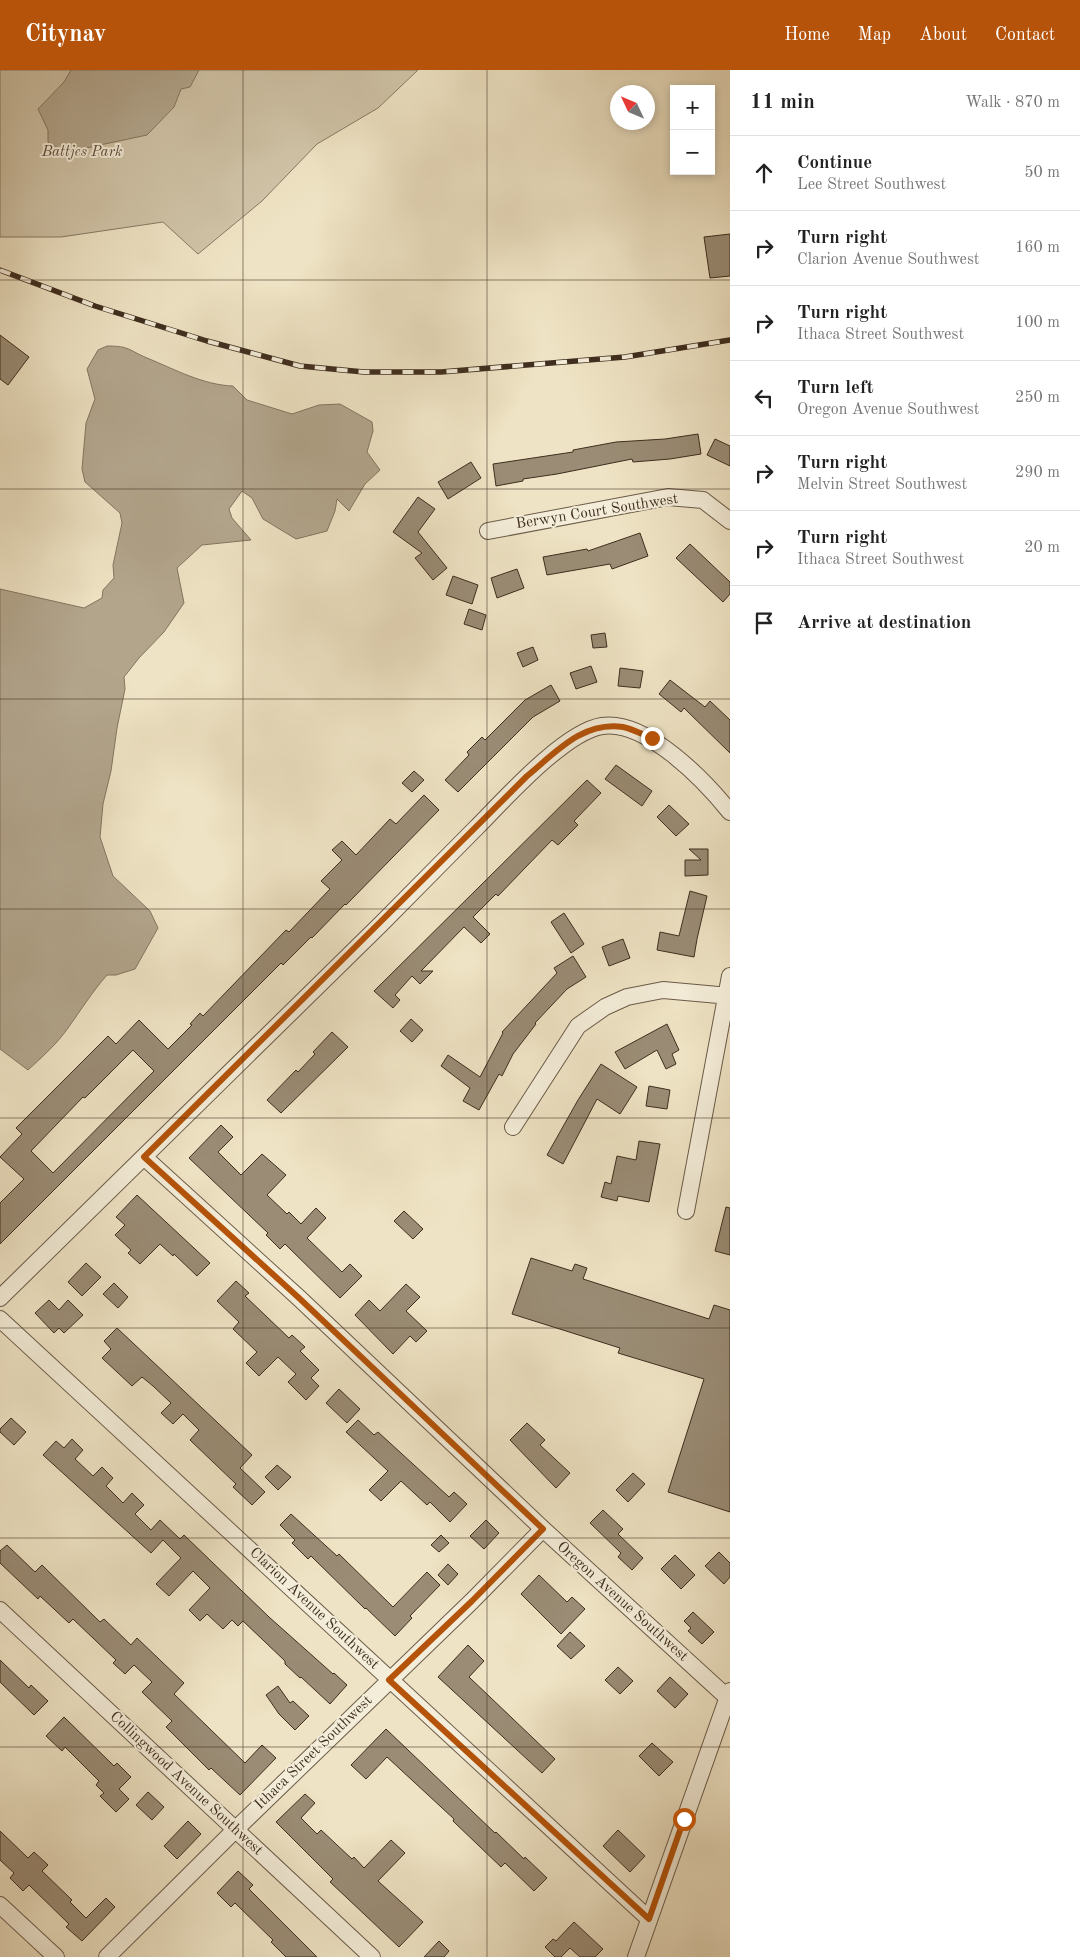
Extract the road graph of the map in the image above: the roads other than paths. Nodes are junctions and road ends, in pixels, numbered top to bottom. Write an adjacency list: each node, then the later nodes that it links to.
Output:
1 (730, 521): 2 (street, Berwyn Court Southwest)
2 (488, 531)
3 (730, 812): 7 (street)
4 (730, 976): 5 (street)
5 (728, 996): 6 (street); 8 (street)
6 (513, 1127)
7 (144, 1157): 9 (street); 11 (street, Oregon Avenue Southwest)
8 (686, 1211)
9 (0, 1298)
10 (0, 1319): 13 (street, Clarion Avenue Southwest)
11 (543, 1529): 13 (street, Ithaca Street Southwest); 14 (street, Oregon Avenue Southwest)
12 (0, 1610): 15 (street, Collingwood Avenue Southwest)
13 (389, 1680): 15 (street, Ithaca Street Southwest); 17 (street, Clarion Avenue Southwest)
14 (729, 1695): 17 (street)
15 (235, 1830): 19 (street, Ithaca Street Southwest); 20 (street, Collingwood Avenue Southwest)
16 (0, 1905): 18 (street)
17 (649, 1919): 21 (street)
18 (56, 1957)
19 (107, 1957)
20 (372, 1957)
21 (636, 1957)

